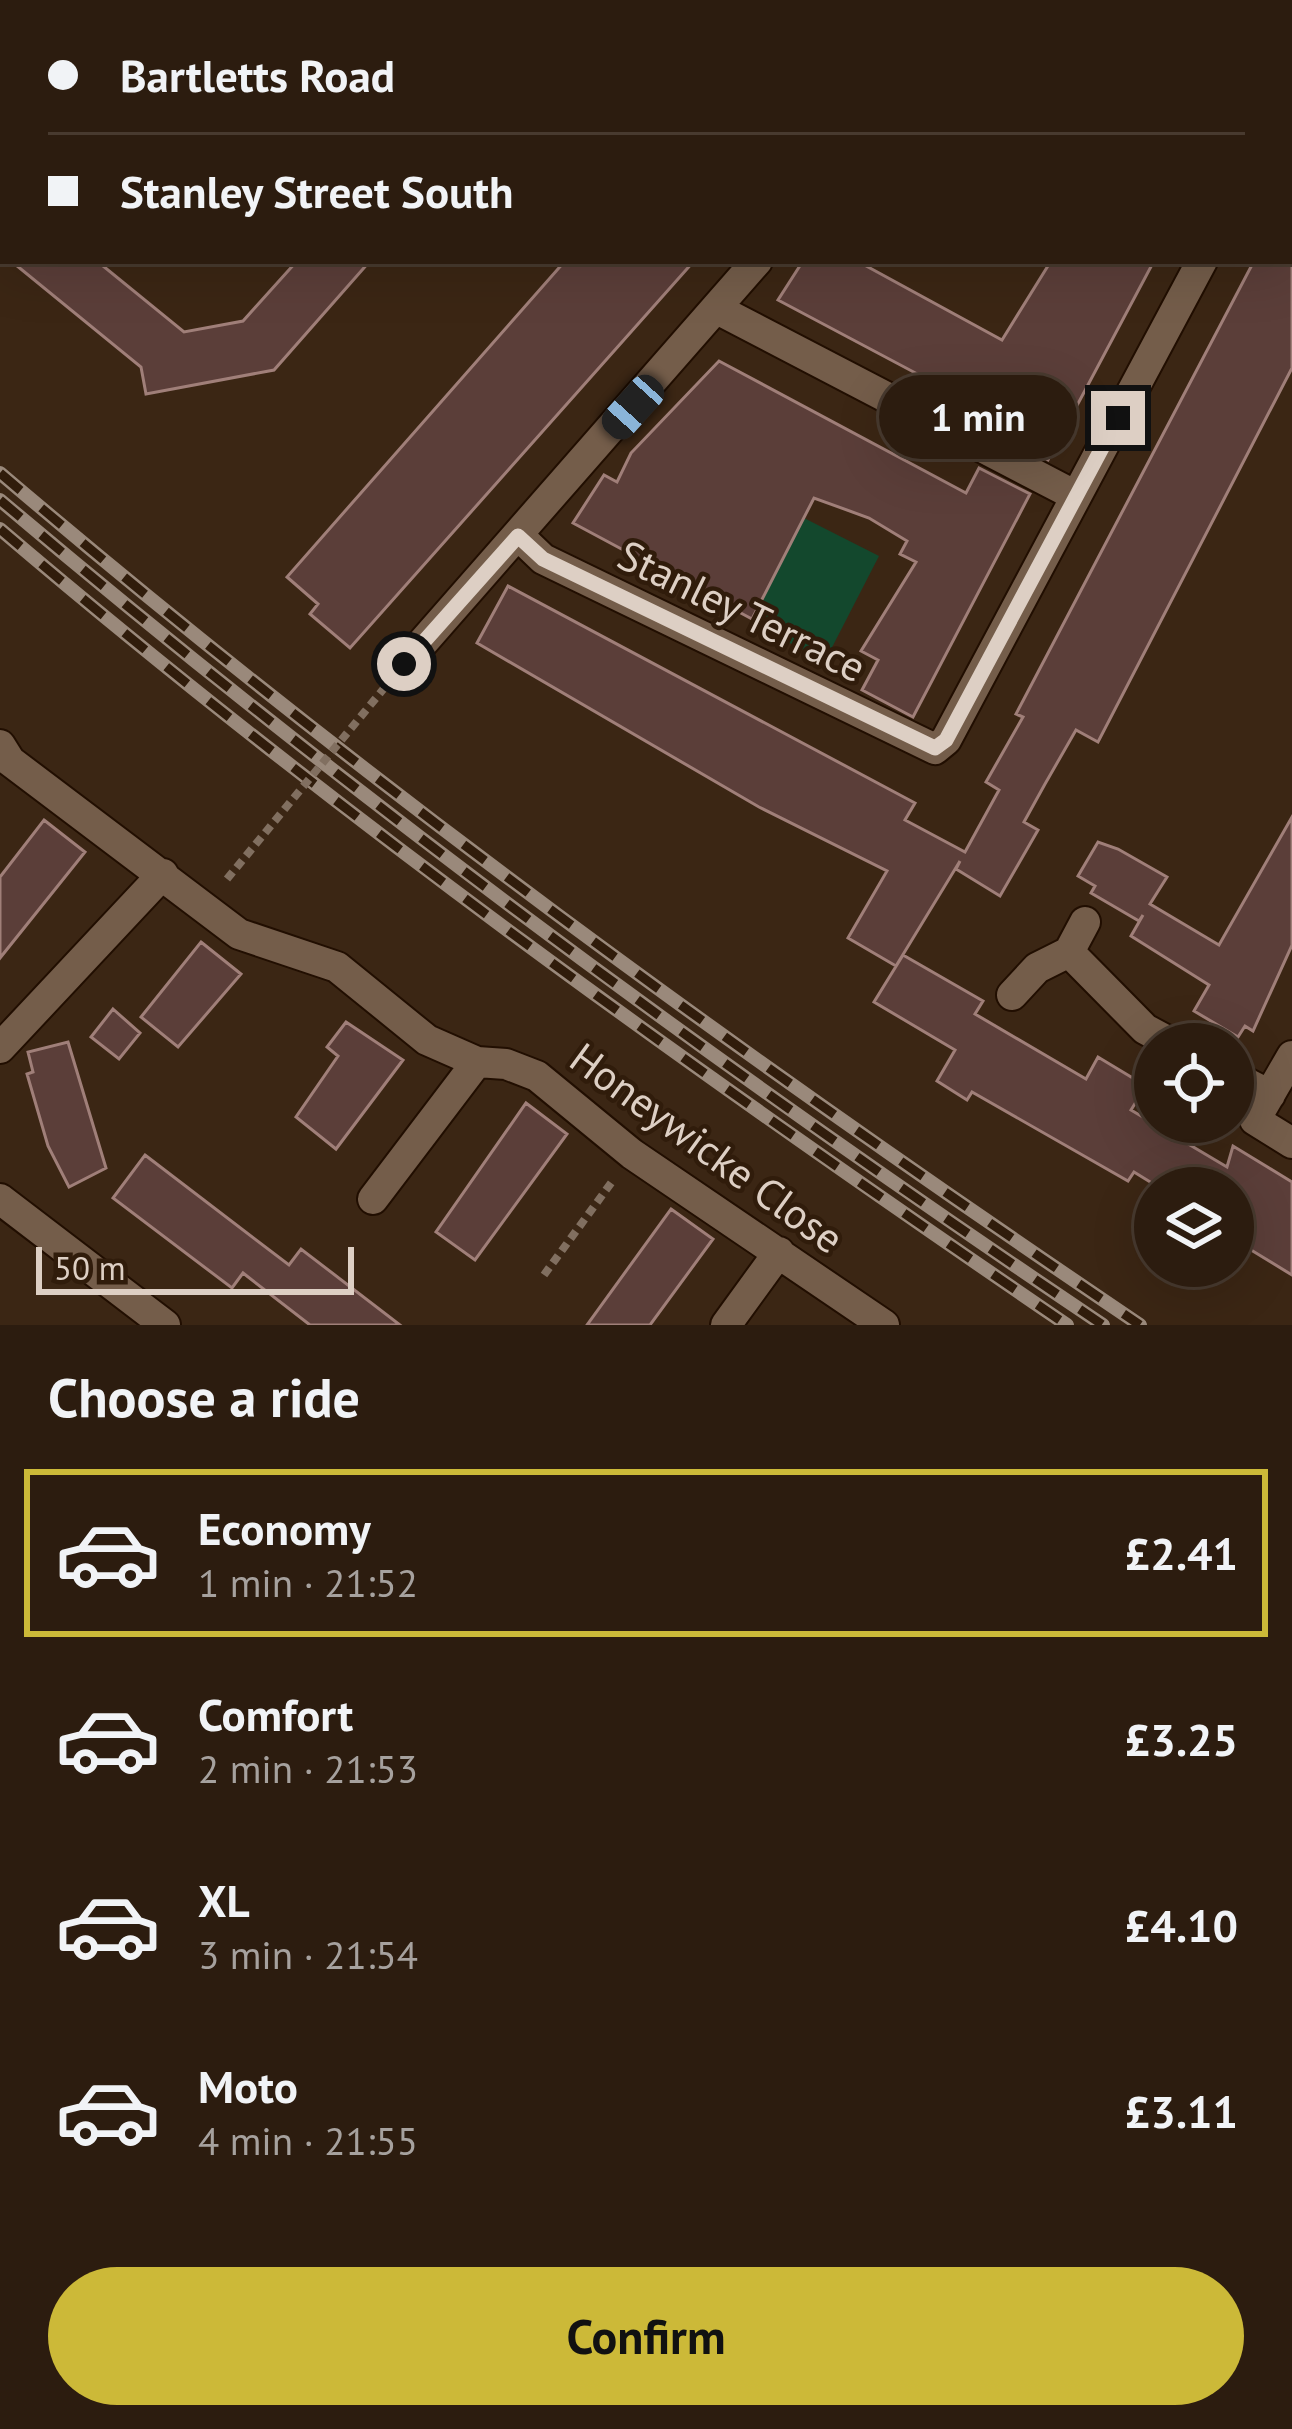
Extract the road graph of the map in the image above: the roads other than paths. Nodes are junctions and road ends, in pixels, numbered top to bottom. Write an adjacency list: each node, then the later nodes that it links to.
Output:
1 (755, 264): 3 (street)
2 (1200, 264): 4 (street)
3 (719, 310): 4 (street); 5 (street)
4 (1076, 496): 5 (street, Stanley Terrace)
5 (518, 536): 6 (street)
6 (404, 664)
7 (0, 745): 8 (street, Honeywicke Close)
8 (164, 874): 13 (street); 15 (street, Honeywicke Close)
9 (1085, 922): 10 (street)
10 (1070, 952): 11 (street); 12 (street)
11 (1012, 994)
12 (1139, 1023)
13 (0, 1048)
14 (1292, 1056): 17 (street)
15 (477, 1062): 20 (street); 21 (street, Honeywicke Close)
16 (1254, 1098): 17 (street)
17 (1262, 1107): 18 (street)
18 (1292, 1143)
19 (0, 1199): 22 (street)
20 (373, 1199)
21 (779, 1252): 23 (street); 24 (street, Honeywicke Close)
22 (165, 1325)
23 (726, 1325)
24 (884, 1325)

